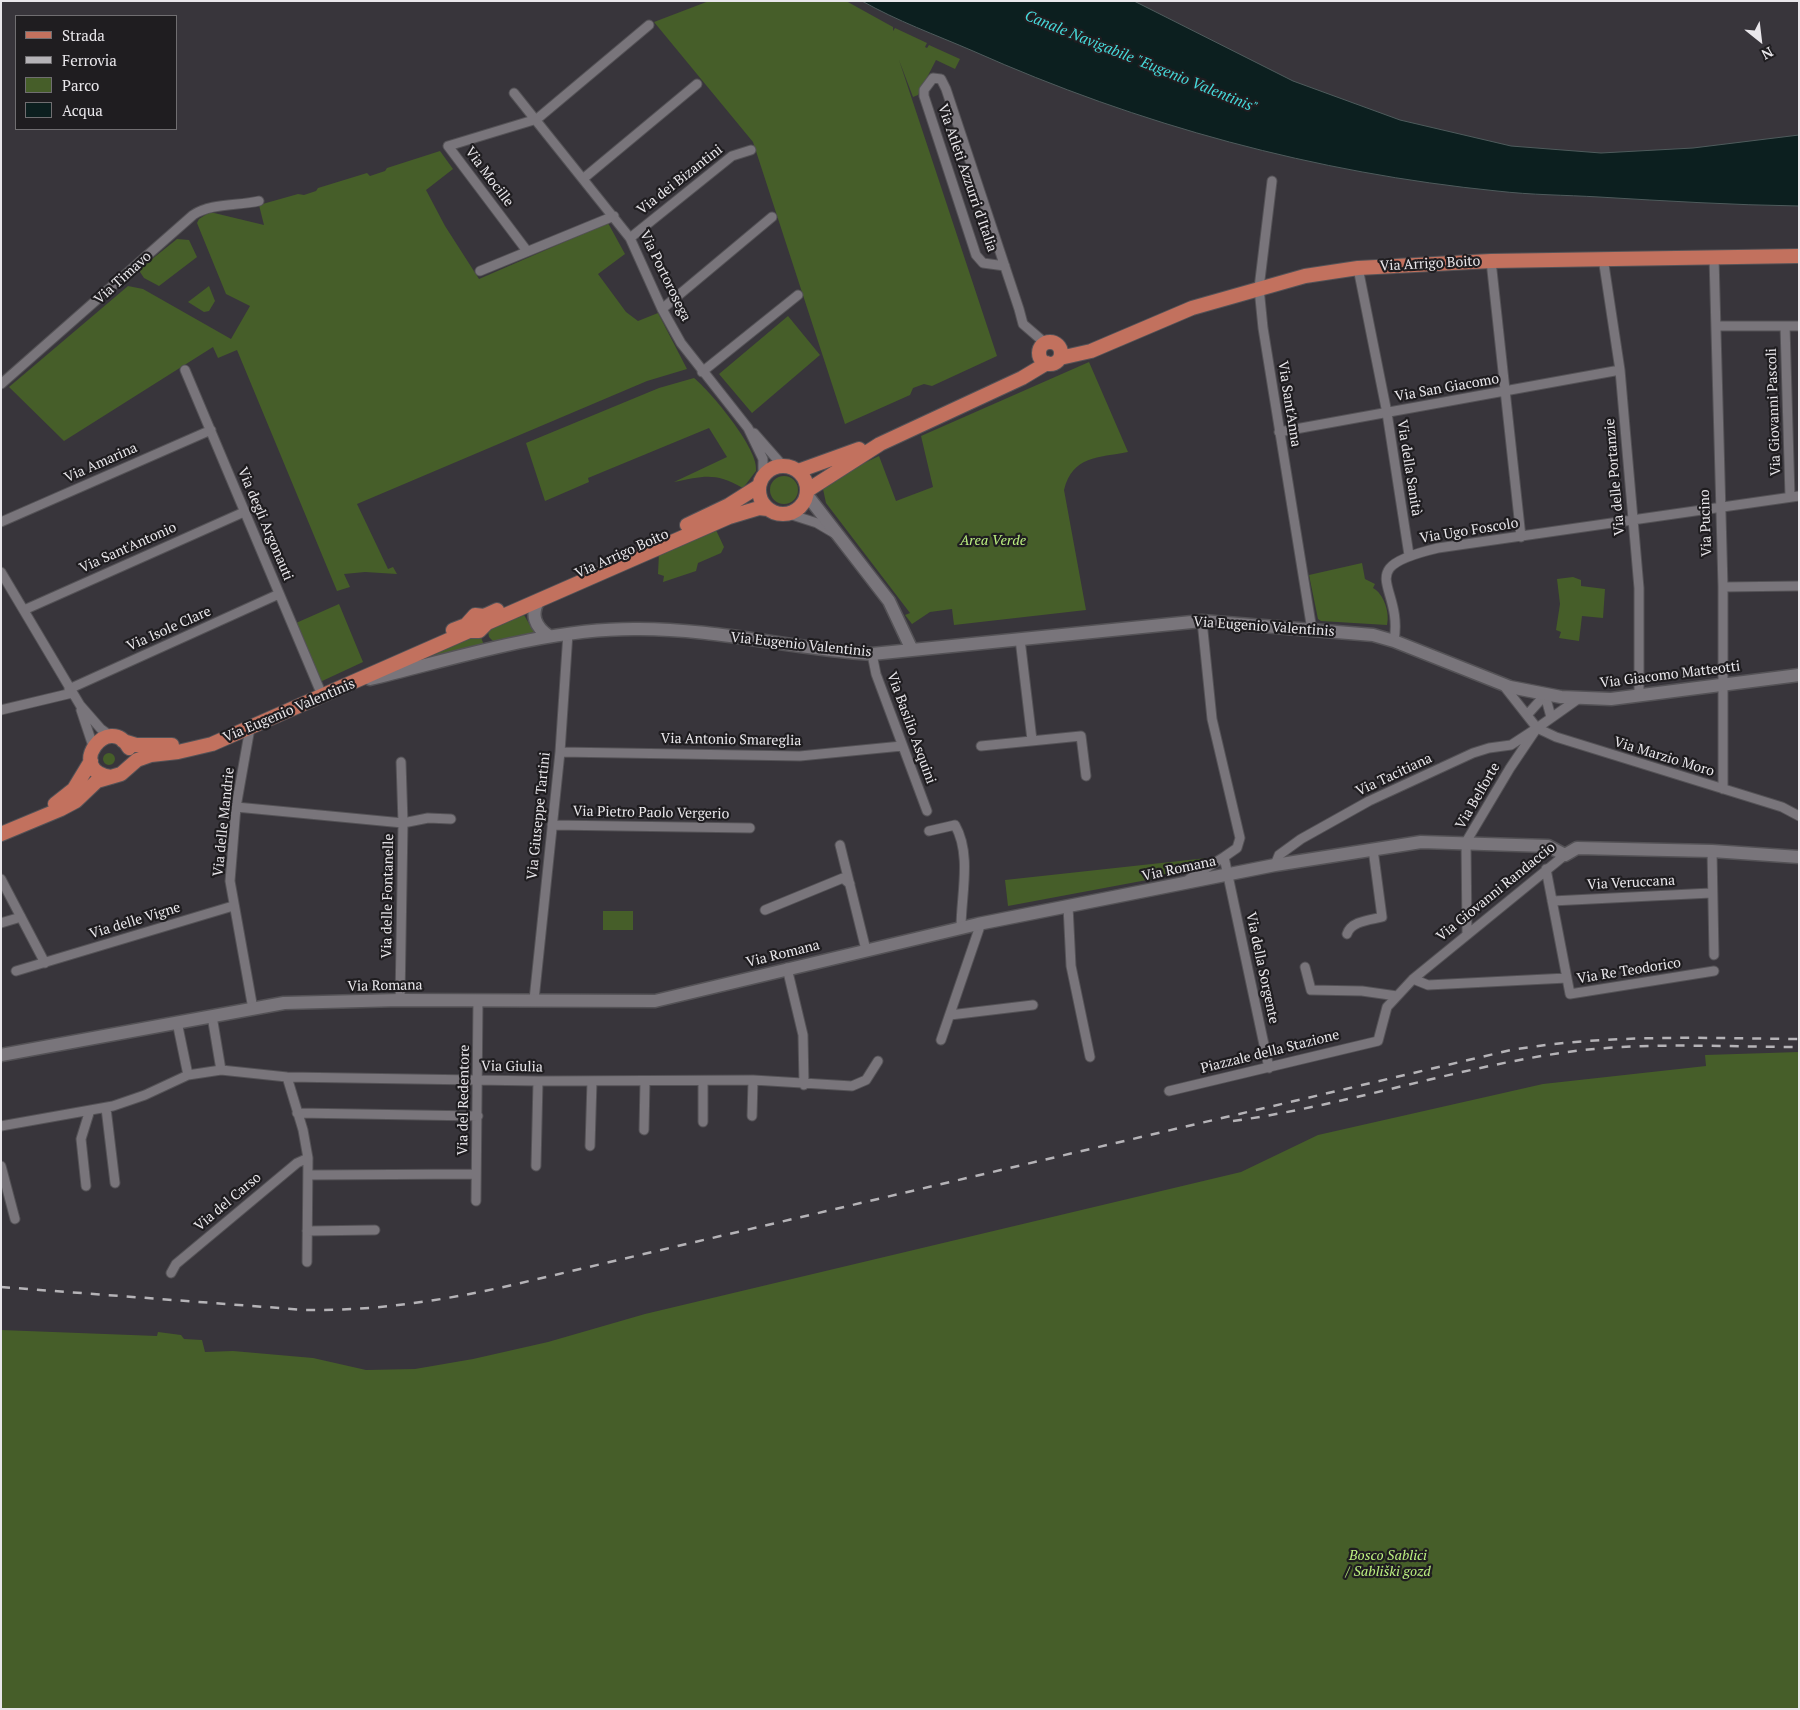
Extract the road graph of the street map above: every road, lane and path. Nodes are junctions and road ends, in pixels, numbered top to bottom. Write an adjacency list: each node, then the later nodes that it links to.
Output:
1 (649, 25): 4 (street)
2 (697, 84): 6 (street)
3 (514, 93): 4 (street, Via Portorosega)
4 (537, 120): 6 (street, Via Portorosega); 12 (street, Via Mocille)
5 (751, 150): 11 (street, Via dei Bizantini)
6 (584, 178): 9 (street, Via Portorosega)
7 (1272, 181): 20 (street, Via Sant'Anna)
8 (259, 201): 30 (street, Via Timavo)
9 (614, 216): 11 (street, Via Portorosega); 12 (street)
10 (772, 217): 22 (street)
11 (630, 238): 22 (street, Via Portorosega)
12 (527, 251): 19 (street)
13 (1799, 256): 14 (main road, Via Arrigo Boito)
14 (1714, 257): 15 (main road, Via Arrigo Boito); 23 (street, Via Pucino)
15 (1603, 258): 16 (main road, Via Arrigo Boito); 28 (street, Via delle Portanzie)
16 (1491, 261): 18 (main road, Via Arrigo Boito); 31 (street)
17 (1005, 266): 17 (street, Via Atleti Azzurri d'Italia); 26 (street, Via Atleti Azzurri d'Italia)
18 (1358, 268): 20 (main road, Via Arrigo Boito); 32 (street, Via della Sanità)
19 (480, 271)
20 (1259, 288): 26 (main road, Via Arrigo Boito); 35 (street, Via Sant'Anna)
21 (798, 295): 29 (street)
22 (662, 309): 29 (street, Via Portorosega)
23 (1716, 326): 24 (street); 42 (street, Via Pucino)
24 (1785, 326): 25 (street); 41 (street, Via Giovanni Pascoli)
25 (1799, 326)
26 (1050, 356): 36 (main road, Via Arrigo Boito)
27 (185, 370): 34 (street, Via degli Argonauti)
28 (1620, 370): 31 (street, Via San Giacomo); 46 (street, Via delle Portanzie)
29 (702, 372): 33 (street, Via Portorosega)
30 (1, 384)
31 (1505, 392): 32 (street, Via San Giacomo); 49 (street)
32 (1387, 413): 35 (street, Via San Giacomo); 50 (street, Via della Sanità)
33 (748, 428): 37 (street, Via Portorosega); 39 (street, Via Portorosega)
34 (211, 430): 44 (street, Via degli Argonauti); 47 (street, Via Amarina)
35 (1279, 432): 59 (street, Via Sant'Anna)
36 (880, 444): 38 (main road, Via Arrigo Boito); 40 (main road, Via Arrigo Boito)
37 (783, 466): 38 (main road); 39 (main road, Via Arrigo Boito)
38 (798, 471): 40 (main road)
39 (761, 481): 43 (main road); 58 (main road, Via Arrigo Boito)
40 (808, 493): 45 (main road, Via Arrigo Boito); 48 (street)
41 (1794, 497): 42 (street, Via Ugo Foscolo)
42 (1719, 508): 46 (street, Via Ugo Foscolo); 53 (street, Via Pucino)
43 (768, 509): 45 (main road, Via Arrigo Boito); 55 (main road, Via Arrigo Boito)
44 (244, 512): 54 (street, Via degli Argonauti); 56 (street, Via Sant'Antonio)
45 (789, 514): 48 (street)
46 (1632, 520): 49 (street, Via Ugo Foscolo); 74 (street, Via delle Portanzie)
47 (1, 522)
48 (838, 535): 65 (street)
49 (1521, 537): 50 (street, Via Ugo Foscolo)
50 (1409, 555): 63 (street, Via Ugo Foscolo)
51 (1, 572): 56 (street)
52 (1799, 586): 53 (street)
53 (1723, 587): 70 (street, Via Pucino)
54 (279, 594): 71 (street, Via degli Argonauti); 72 (street, Via Isole Clare)
55 (539, 600): 58 (main road, Via Arrigo Boito); 61 (street)
56 (24, 610): 72 (street)
57 (1202, 621): 59 (street, Via Eugenio Valentinis); 62 (street, Via Eugenio Valentinis); 109 (street)
58 (478, 624): 64 (street); 68 (main road, Via Arrigo Boito)
59 (1312, 630): 63 (street, Via Eugenio Valentinis)
60 (568, 633): 61 (street, Via Eugenio Valentinis); 66 (street, Via Eugenio Valentinis); 87 (street, Via Giuseppe Tartini)
61 (549, 636): 64 (street, Via Eugenio Valentinis)
62 (1020, 639): 65 (street, Via Eugenio Valentinis); 83 (street)
63 (1394, 640): 69 (street, Via Eugenio Valentinis)
64 (494, 649): 68 (street, Via Eugenio Valentinis)
65 (912, 650): 66 (street, Via Eugenio Valentinis)
66 (872, 654): 85 (street, Via Basilio Asquini)
67 (1799, 674): 70 (street, Via Giacomo Matteotti)
68 (344, 681): 71 (main road, Via Eugenio Valentinis); 80 (main road, Via Eugenio Valentinis)
69 (1502, 683): 73 (street, Via Eugenio Valentinis); 78 (street, Via Marzio Moro)
70 (1722, 684): 74 (street, Via Giacomo Matteotti); 93 (street, Via Pucino)
71 (319, 688): 82 (main road, Via Eugenio Valentinis)
72 (71, 691): 76 (street); 77 (street)
73 (1545, 695): 75 (street, Via Giacomo Matteotti); 78 (street); 79 (street)
74 (1638, 695): 75 (street, Via Giacomo Matteotti)
75 (1578, 698): 79 (street, Via Belforte)
76 (80, 705): 82 (street); 84 (street)
77 (1, 710)
78 (1527, 715): 81 (street, Via Marzio Moro)
79 (1551, 716): 81 (street, Via Belforte)
80 (250, 728): 90 (main road, Via Eugenio Valentinis); 94 (street, Via delle Mandrie)
81 (1537, 728): 93 (street, Via Marzio Moro); 104 (street, Via Belforte); 111 (street, Via Tacitiana)
82 (117, 739): 84 (main road); 90 (main road)
83 (1032, 740): 86 (street); 91 (street)
84 (93, 746): 88 (main road)
85 (902, 746): 87 (street, Via Antonio Smareglia); 95 (street, Via Basilio Asquini)
86 (981, 746)
87 (560, 752): 100 (street, Via Giuseppe Tartini)
88 (91, 761): 92 (main road); 97 (main road)
89 (402, 762): 99 (street, Via delle Fontanelle)
90 (128, 766): 92 (main road)
91 (1086, 776)
92 (111, 777): 97 (main road)
93 (1723, 789): 96 (street, Via Marzio Moro)
94 (236, 807): 99 (street, Via delle Fontanelle); 119 (street, Via delle Mandrie)
95 (927, 811)
96 (1799, 816)
97 (34, 819): 103 (main road)
98 (451, 819): 99 (street, Via delle Fontanelle)
99 (403, 823): 138 (street, Via delle Fontanelle)
100 (552, 825): 101 (street, Via Pietro Paolo Vergerio); 140 (street, Via Giuseppe Tartini)
101 (750, 828)
102 (929, 831): 125 (street)
103 (1, 834)
104 (1466, 842): 106 (street, Via Romana); 108 (street, Via Romana); 126 (street, Via Belforte)
105 (840, 845): 115 (street)
106 (1373, 849): 111 (street, Via Romana); 127 (street)
107 (1712, 851): 108 (street, Via Giovanni Randaccio); 110 (street, Via Giovanni Randaccio); 117 (street)
108 (1565, 856): 112 (street, Via Giovanni Randaccio)
109 (1224, 857): 113 (street, Via della Sorgente); 116 (street)
110 (1799, 857)
111 (1274, 865): 113 (street, Via Romana)
112 (1546, 869): 118 (street); 126 (street, Via Giovanni Randaccio)
113 (1229, 875): 116 (street, Via Romana); 151 (street, Via della Sorgente)
114 (1, 879): 122 (street)
115 (850, 884): 121 (street); 128 (street)
116 (1173, 887): 120 (street, Via Romana)
117 (1711, 893): 118 (street, Via Veruccana); 129 (street)
118 (1552, 901): 135 (street)
119 (233, 906): 130 (street, Via delle Vigne); 142 (street, Via delle Mandrie)
120 (1068, 906): 124 (street, Via Romana); 149 (street)
121 (765, 910)
122 (21, 917): 123 (street); 130 (street)
123 (1, 923)
124 (978, 924): 125 (street, Via Romana); 143 (street)
125 (961, 928): 128 (street, Via Romana)
126 (1467, 933): 136 (street, Via Giovanni Randaccio)
127 (1347, 934)
128 (866, 950): 132 (street, Via Romana)
129 (1714, 955)
130 (45, 963): 133 (street, Via delle Vigne)
131 (1305, 967): 137 (street)
132 (787, 968): 140 (street, Via Romana); 161 (street)
133 (16, 971)
134 (1714, 971): 135 (street, Via Re Teodorico)
135 (1567, 978): 136 (street, Via Re Teodorico)
136 (1413, 979): 137 (street, Via Giovanni Randaccio)
137 (1397, 996): 147 (street, Via Giovanni Randaccio)
138 (400, 1000): 139 (street, Via Romana); 142 (street, Via Romana)
139 (478, 1000): 140 (street, Via Romana); 155 (street, Via del Redentore)
140 (534, 1000)
141 (1033, 1005): 143 (street)
142 (253, 1009): 144 (street, Via Romana)
143 (950, 1015): 146 (street)
144 (212, 1016): 145 (street, Via Romana); 152 (street)
145 (178, 1022): 148 (street, Via Romana); 153 (street)
146 (941, 1040)
147 (1378, 1040): 151 (street, Piazzale della Stazione)
148 (1, 1055)
149 (1090, 1057)
150 (878, 1061): 161 (street, Via Giulia)
151 (1269, 1068): 162 (street, Piazzale della Stazione)
152 (221, 1070): 153 (street, Via Giulia); 154 (street, Via Giulia)
153 (188, 1075): 163 (street, Via Giulia)
154 (287, 1076): 155 (street, Via Giulia); 165 (street)
155 (479, 1080): 160 (street, Via Giulia); 166 (street, Via del Redentore)
156 (753, 1080): 159 (street, Via Giulia); 161 (street, Via Giulia); 167 (street)
157 (592, 1081): 158 (street, Via Giulia); 160 (street, Via Giulia); 171 (street)
158 (645, 1081): 159 (street, Via Giulia); 170 (street)
159 (703, 1081): 168 (street)
160 (538, 1082): 174 (street)
161 (804, 1085)
162 (1169, 1091)
163 (106, 1108): 164 (street, Via Giulia); 177 (street)
164 (90, 1110): 169 (street, Via Giulia); 178 (street)
165 (297, 1113): 166 (street); 172 (street)
166 (478, 1116): 175 (street, Via del Redentore)
167 (752, 1116)
168 (703, 1122)
169 (1, 1126)
170 (644, 1130)
171 (590, 1146)
172 (308, 1158): 176 (street); 184 (street, Via del Carso)
173 (1, 1166): 180 (street)
174 (536, 1166)
175 (476, 1174): 176 (street); 179 (street, Via del Redentore)
176 (308, 1175): 182 (street)
177 (115, 1183)
178 (86, 1186)
179 (476, 1201)
180 (15, 1219)
181 (375, 1230): 182 (street)
182 (307, 1231): 183 (street)
183 (307, 1262)
184 (171, 1273)

